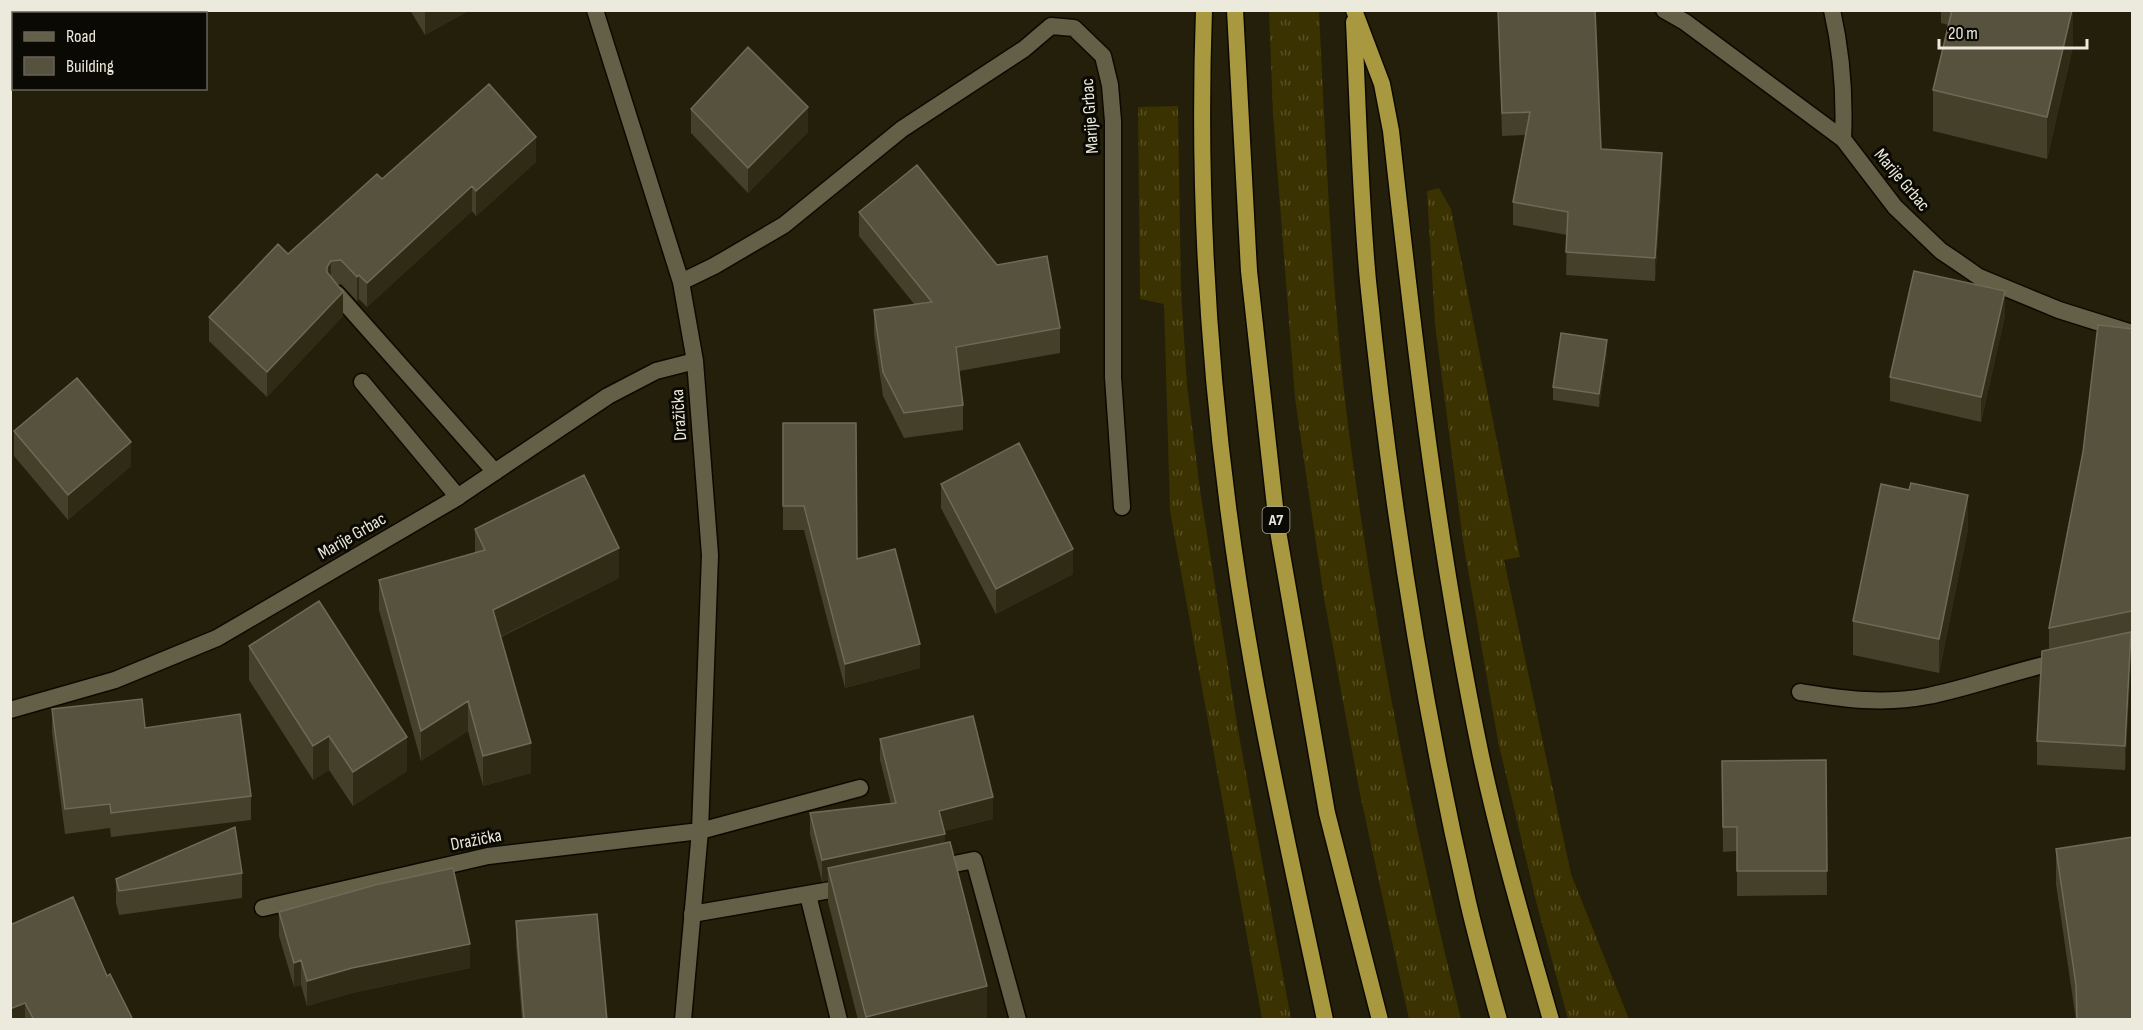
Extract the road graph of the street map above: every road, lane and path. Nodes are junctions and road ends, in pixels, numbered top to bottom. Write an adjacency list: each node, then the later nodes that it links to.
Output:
1 (595, 10): 8 (street, Dražička)
2 (1204, 10): 29 (highway)
3 (1236, 10): 30 (highway, A7)
4 (1354, 10): 31 (highway); 32 (highway)
5 (1664, 10): 7 (street, Marije Grbac)
6 (1832, 10): 7 (street)
7 (1844, 139): 10 (street, Marije Grbac)
8 (681, 282): 11 (street, Dražička); 15 (street, Marije Grbac)
9 (337, 294): 13 (street)
10 (2133, 333)
11 (695, 361): 13 (street, Marije Grbac); 20 (street, Dražička)
12 (362, 382): 14 (street)
13 (495, 472): 14 (street, Marije Grbac)
14 (458, 497): 18 (street, Marije Grbac)
15 (1122, 507)
16 (2079, 657): 17 (street)
17 (1800, 692)
18 (10, 710)
19 (860, 788): 20 (street)
20 (700, 831): 24 (street, Dražička); 25 (street, Dražička)
21 (919, 872): 28 (street)
22 (864, 884): 23 (street)
23 (808, 895): 25 (street); 27 (street)
24 (263, 908)
25 (692, 914): 26 (street, Dražička)
26 (683, 1020)
27 (839, 1020)
28 (1018, 1020)
29 (1325, 1020)
30 (1380, 1020)
31 (1499, 1020)
32 (1551, 1020)

